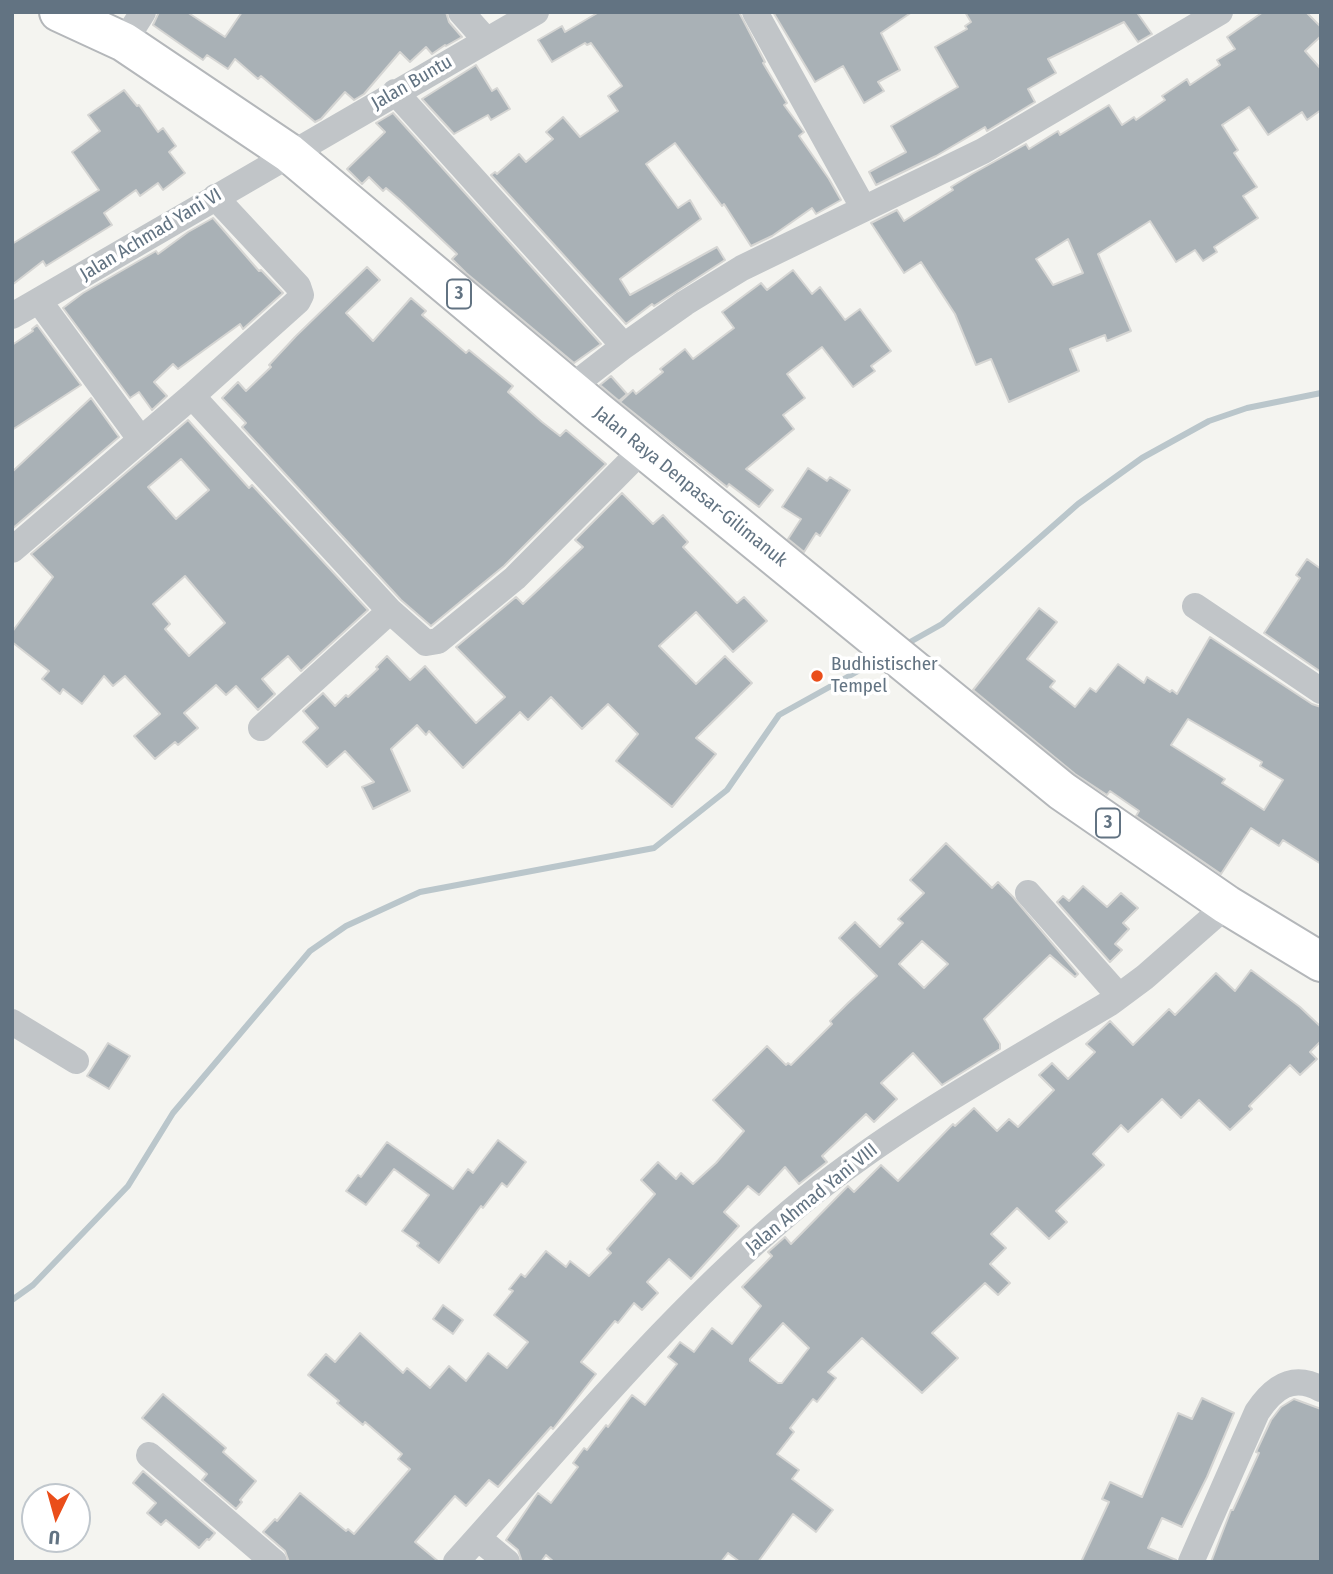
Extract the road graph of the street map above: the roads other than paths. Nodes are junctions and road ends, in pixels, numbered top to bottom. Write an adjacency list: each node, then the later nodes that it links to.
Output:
1 (59, 12): 7 (highway, Jalan Raya Denpasar-Gilimanuk / 3)
2 (461, 12): 8 (street)
3 (536, 12): 8 (street, Jalan Buntu)
4 (755, 12): 12 (street)
5 (1220, 12): 6 (street)
6 (1181, 22): 12 (street)
7 (133, 27): 10 (highway, Jalan Raya Denpasar-Gilimanuk / 3)
8 (486, 40): 9 (street, Jalan Buntu)
9 (395, 92): 10 (street, Jalan Buntu); 15 (street)
10 (289, 153): 11 (street, Jalan Achmad Yani VI); 16 (highway, Jalan Raya Denpasar-Gilimanuk / 3)
11 (215, 197): 13 (street, Jalan Achmad Yani VI); 17 (street)
12 (864, 209): 15 (street)
13 (38, 301): 14 (street, Jalan Achmad Yani VI); 18 (street)
14 (12, 316)
15 (624, 346): 16 (street)
16 (570, 388): 19 (highway, Jalan Raya Denpasar-Gilimanuk / 3)
17 (192, 396): 18 (street); 22 (street)
18 (141, 440): 20 (street)
19 (643, 449): 22 (street); 26 (highway, Jalan Raya Denpasar-Gilimanuk / 3)
20 (12, 551)
21 (1195, 606): 23 (street)
22 (390, 611): 24 (street)
23 (1321, 691)
24 (261, 727)
25 (1028, 893): 28 (street)
26 (1227, 905): 27 (highway, Jalan Raya Denpasar-Gilimanuk / 3); 28 (street, Jalan Ahmad Yani VIII)
27 (1319, 959)
28 (1119, 996): 33 (street, Jalan Ahmad Yani VIII)
29 (12, 1022): 30 (street)
30 (76, 1061)
31 (1321, 1389): 37 (street)
32 (149, 1455): 34 (street)
33 (478, 1538): 35 (street, Jalan Ahmad Yani VIII); 36 (street)
34 (274, 1562)
35 (456, 1562)
36 (507, 1562)
37 (1191, 1562)

